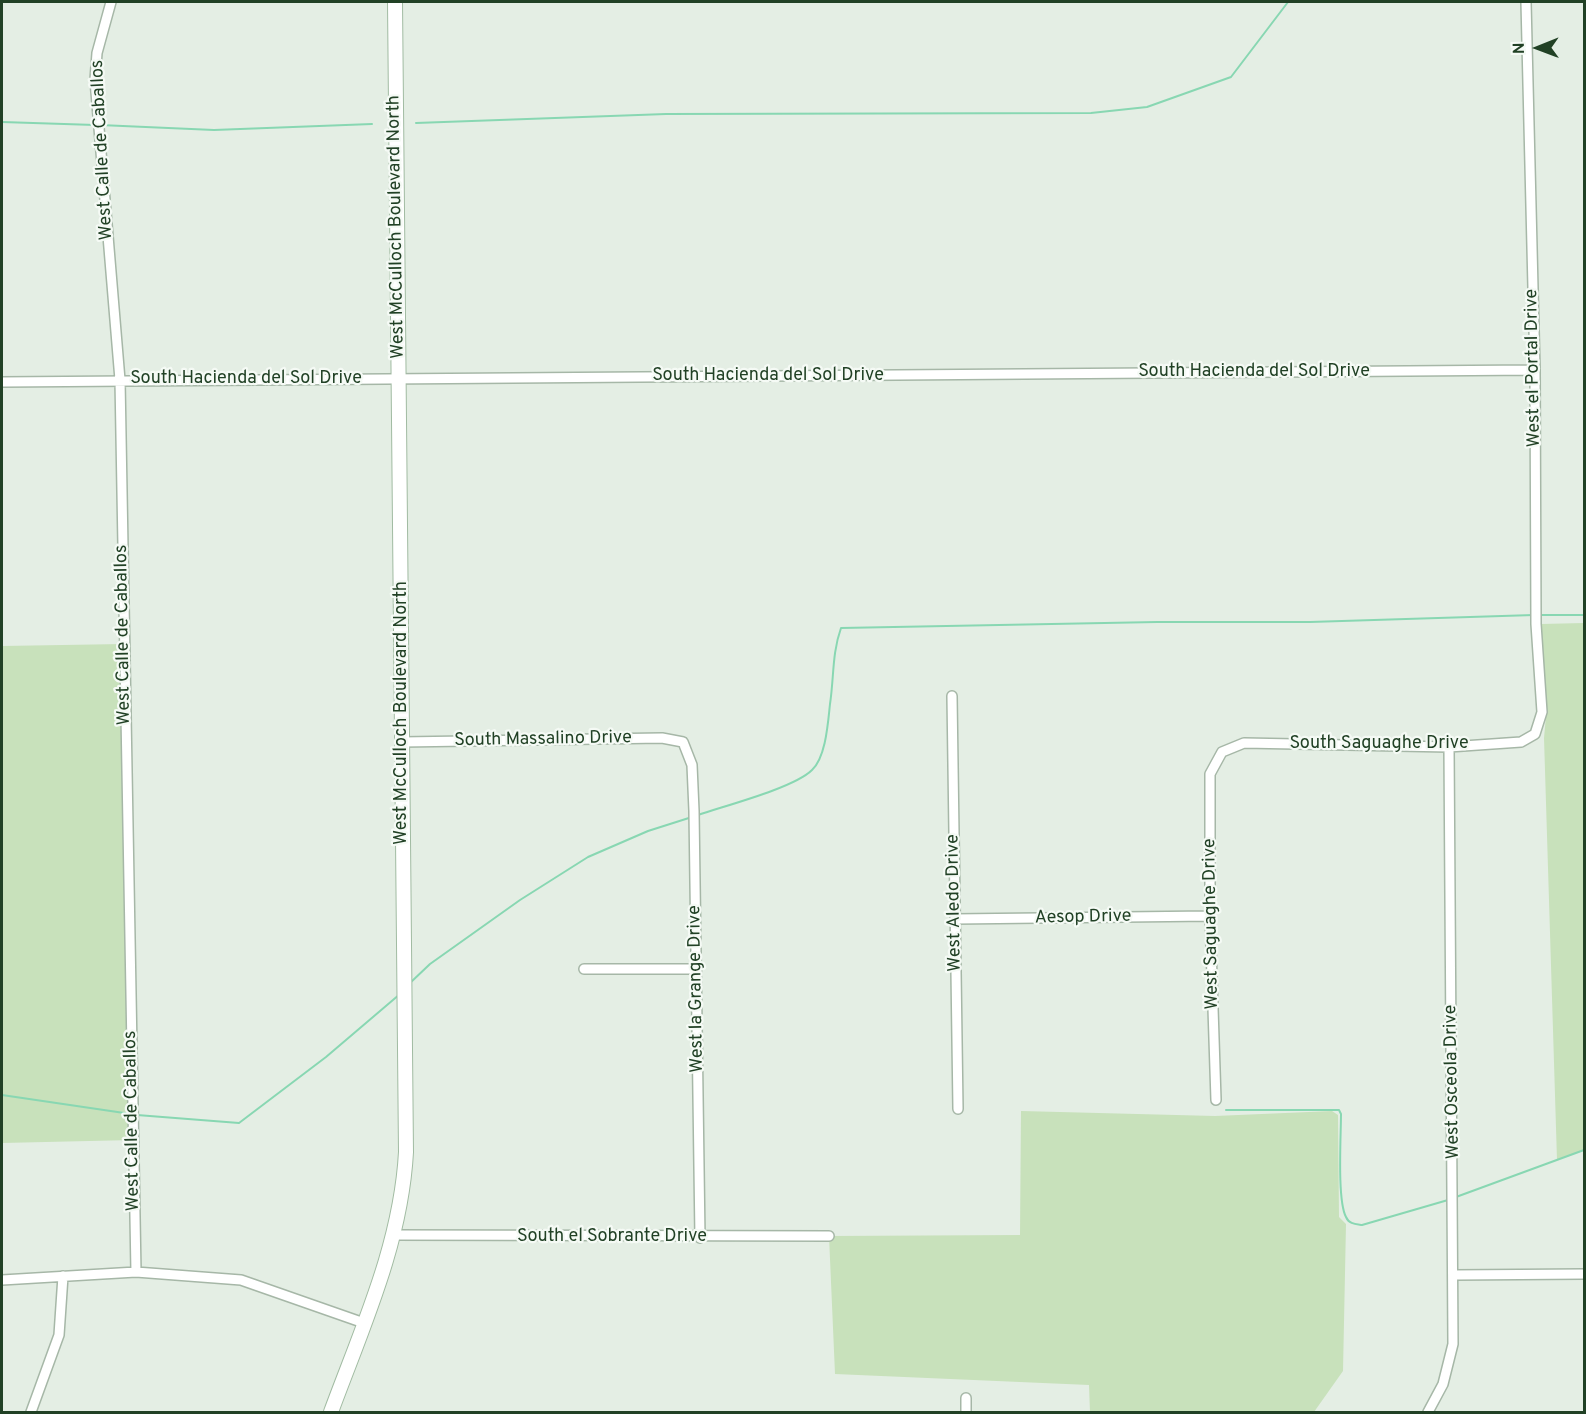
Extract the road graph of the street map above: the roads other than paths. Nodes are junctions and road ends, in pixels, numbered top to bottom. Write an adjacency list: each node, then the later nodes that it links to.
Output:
1 (111, 2): 6 (street, West Calle de Caballos)
2 (395, 2): 5 (main road, West McCulloch Boulevard North)
3 (1526, 2): 4 (street, West el Portal Drive)
4 (1535, 370): 5 (street, South Hacienda del Sol Drive); 9 (street, West el Portal Drive)
5 (398, 378): 6 (street, South Hacienda del Sol Drive); 10 (main road, West McCulloch Boulevard North)
6 (120, 380): 7 (street, South Hacienda del Sol Drive); 23 (street, West Calle de Caballos)
7 (2, 381)
8 (952, 696): 15 (street, West Aledo Drive)
9 (1535, 734): 12 (street, South Saguaghe Drive)
10 (402, 742): 11 (street, South Massalino Drive); 20 (main road, West McCulloch Boulevard North)
11 (683, 742): 17 (street, West la Grange Drive)
12 (1449, 747): 13 (street, South Saguaghe Drive); 25 (street, West Osceola Drive)
13 (1222, 752): 14 (street, West Saguaghe Drive)
14 (1210, 916): 15 (street, Aesop Drive); 18 (street, West Saguaghe Drive)
15 (955, 919): 19 (street, West Aledo Drive)
16 (584, 969): 17 (street)
17 (697, 969): 22 (street, West la Grange Drive)
18 (1216, 1100)
19 (958, 1109)
20 (394, 1235): 22 (street, South el Sobrante Drive); 28 (main road, West McCulloch Boulevard North)
21 (829, 1236): 22 (street, South el Sobrante Drive)
22 (700, 1238)
23 (136, 1272): 26 (street); 28 (street)
24 (1584, 1274): 25 (street)
25 (1455, 1275): 33 (street, West Osceola Drive)
26 (63, 1276): 27 (street); 30 (street)
27 (2, 1281)
28 (364, 1323): 31 (main road, West McCulloch Boulevard North)
29 (966, 1398): 32 (street)
30 (31, 1413)
31 (332, 1413)
32 (966, 1413)
33 (1428, 1413)

